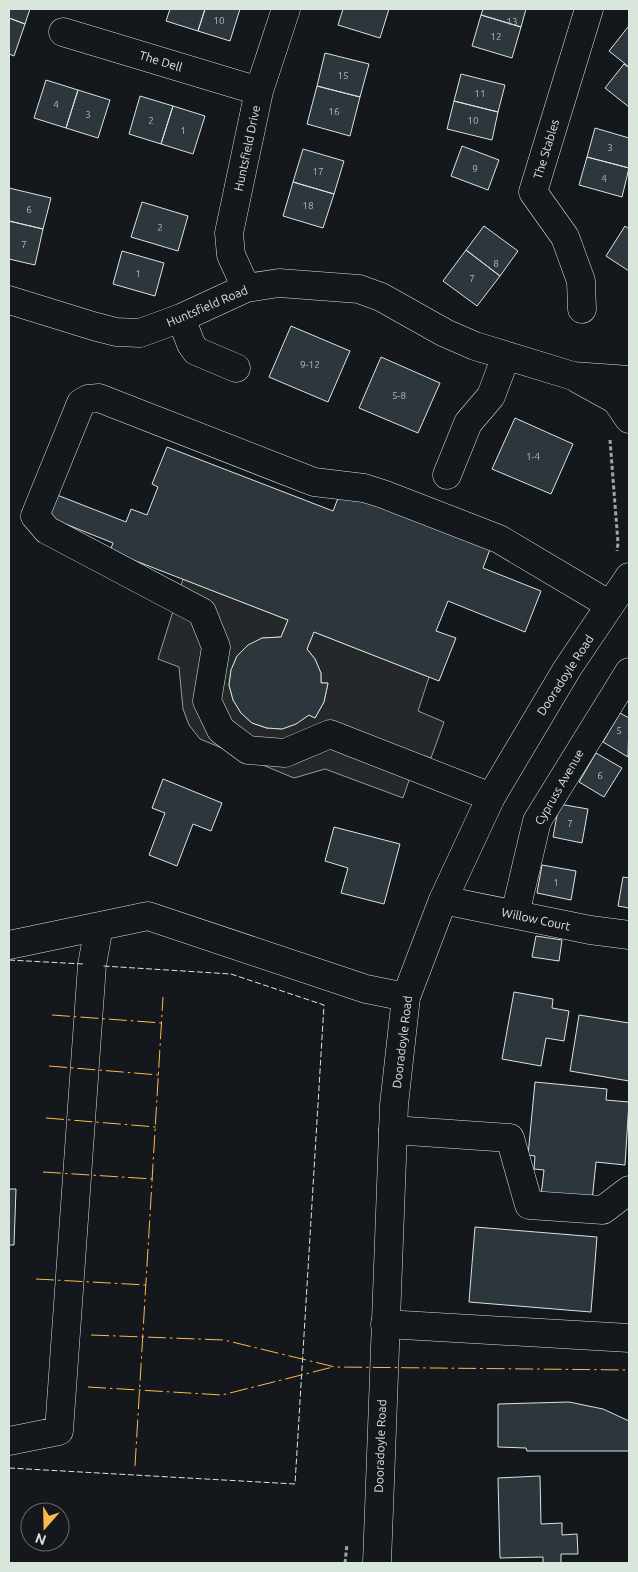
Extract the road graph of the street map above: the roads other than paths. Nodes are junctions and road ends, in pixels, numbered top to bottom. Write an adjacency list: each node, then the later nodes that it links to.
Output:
1 (286, 9): 4 (street, Huntsfield Drive)
2 (589, 9): 7 (street, The Stables)
3 (63, 32): 4 (street, The Dell)
4 (259, 91): 5 (street, Huntsfield Drive)
5 (246, 288): 8 (street, Huntsfield Road); 9 (street, Huntsfield Road)
6 (9, 300): 8 (street, Huntsfield Road)
7 (582, 310)
8 (181, 318): 10 (street)
9 (506, 356): 11 (street, Huntsfield Road); 14 (street)
10 (236, 368)
11 (573, 376): 12 (street, Huntsfield Road); 13 (street, Huntsfield Road)
12 (629, 380)
13 (619, 425)
14 (447, 475)
15 (622, 568): 16 (street, Dooradoyle Road)
16 (610, 606): 18 (street, Dooradoyle Road); 18 (street)
17 (629, 672): 20 (street, Cypruss Avenue)
18 (491, 797): 19 (street, Dooradoyle Road)
19 (443, 900): 20 (street, Willow Court); 24 (street, Dooradoyle Road)
20 (515, 914): 22 (street, Willow Court)
21 (99, 926): 23 (street); 24 (street); 29 (street)
22 (629, 935)
23 (9, 945)
24 (406, 997): 25 (street, Dooradoyle Road)
25 (393, 1130): 26 (street); 27 (street, Dooradoyle Road)
26 (629, 1190)
27 (385, 1324): 28 (street); 30 (street, Dooradoyle Road)
28 (629, 1338)
29 (9, 1441)
30 (377, 1563)

